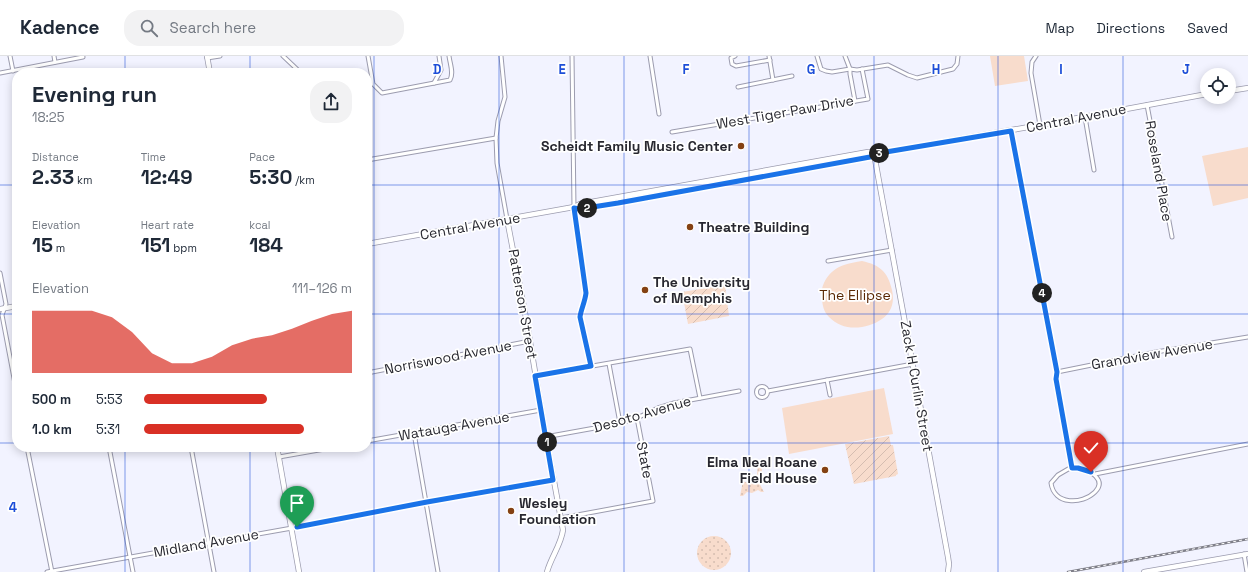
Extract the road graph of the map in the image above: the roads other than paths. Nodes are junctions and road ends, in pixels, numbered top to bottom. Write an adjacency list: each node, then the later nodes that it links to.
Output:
1 (10, 56): 26 (street)
2 (54, 56): 19 (street)
3 (220, 56): 17 (street)
4 (283, 56): 22 (street)
5 (368, 56): 23 (street)
6 (439, 56): 31 (street)
7 (449, 56): 31 (street)
8 (501, 56): 43 (street, Patterson Street)
9 (572, 56): 47 (street)
10 (650, 56): 38 (street)
11 (735, 56): 18 (street)
12 (817, 56): 24 (street)
13 (845, 56): 24 (street)
14 (958, 56): 25 (street)
15 (1036, 56): 40 (street)
16 (83, 57): 19 (street)
17 (207, 57): 21 (main road)
18 (770, 58): 30 (street)
19 (55, 62): 20 (street)
20 (26, 68)
21 (209, 68)
22 (296, 68)
23 (371, 68)
24 (850, 69): 25 (street); 36 (street)
25 (862, 69): 36 (street, West Tiger Paw Drive)
26 (12, 71): 27 (street)
27 (0, 73)
28 (372, 75): 31 (street)
29 (792, 76): 30 (street)
30 (773, 80): 32 (street)
31 (434, 83)
32 (738, 87)
33 (1248, 88): 34 (main road)
34 (1236, 90)
35 (1200, 95): 37 (main road, Central Avenue)
36 (855, 101): 42 (street, West Tiger Paw Drive)
37 (1147, 105): 39 (main road, Central Avenue); 49 (street, Roseland Place)
38 (659, 114)
39 (1085, 117): 40 (main road, Central Avenue); 46 (street)
40 (1040, 125): 41 (main road, Central Avenue)
41 (1011, 131): 44 (main road, Central Avenue); 63 (street)
42 (672, 132)
43 (496, 138): 45 (street); 48 (street, Patterson Street)
44 (874, 154): 47 (main road, Central Avenue); 51 (main road, Zack H Curlin Street)
45 (372, 159)
46 (1094, 170)
47 (574, 208): 48 (main road, Central Avenue); 60 (street)
48 (507, 219): 50 (main road, Central Avenue); 57 (main road, Patterson Street)
49 (1172, 236)
50 (372, 243)
51 (892, 250): 52 (street); 59 (main road, Zack H Curlin Street)
52 (828, 261)
53 (0, 273): 55 (street)
54 (12, 307): 55 (main road)
55 (2, 309): 61 (street)
56 (1248, 337): 63 (street, Grandview Avenue)
57 (530, 341): 62 (street, Norriswood Avenue); 64 (main road, Patterson Street)
58 (609, 364): 60 (street); 69 (street); 72 (street)
59 (913, 364): 65 (street); 100 (main road, Zack H Curlin Street)
60 (591, 366): 64 (street)
61 (12, 368)
62 (372, 372)
63 (1057, 372): 83 (street)
64 (535, 376): 70 (main road, Patterson Street)
65 (827, 380): 67 (street); 68 (street)
66 (739, 391): 69 (street, Desoto Avenue)
67 (768, 391)
68 (830, 395)
69 (700, 398): 71 (street, Desoto Avenue)
70 (541, 410): 73 (street, Watauga Avenue); 74 (main road, Patterson Street)
71 (637, 418): 72 (street, Desoto Avenue); 87 (street, State)
72 (620, 423): 74 (street, Desoto Avenue)
73 (414, 433): 75 (street, Watauga Avenue); 86 (street)
74 (546, 437): 85 (main road, Patterson Street)
75 (372, 441)
76 (1248, 444): 84 (street)
77 (29, 452): 94 (street)
78 (110, 452): 91 (street)
79 (192, 452): 89 (street)
80 (278, 452): 82 (main road)
81 (307, 452): 82 (street)
82 (278, 457): 88 (main road)
83 (1072, 468): 84 (street); 84 (street)
84 (1095, 474)
85 (553, 480): 86 (street, Midland Avenue); 87 (main road, Patterson Street)
86 (427, 502): 88 (street, Midland Avenue); 98 (street)
87 (561, 518): 99 (main road, Patterson Street)
88 (292, 528): 89 (street, Midland Avenue); 97 (main road)
89 (208, 542): 91 (street, Midland Avenue); 96 (street)
90 (1246, 554): 92 (main road); 103 (street)
91 (130, 557): 94 (street, Midland Avenue); 95 (street)
92 (1175, 566): 101 (main road); 102 (street)
93 (47, 572): 94 (street, Midland Avenue)
94 (52, 572)
95 (133, 572)
96 (214, 572)
97 (299, 572)
98 (438, 572)
99 (548, 572)
100 (948, 572)
101 (1144, 572)
102 (1176, 572)
103 (1247, 572)

